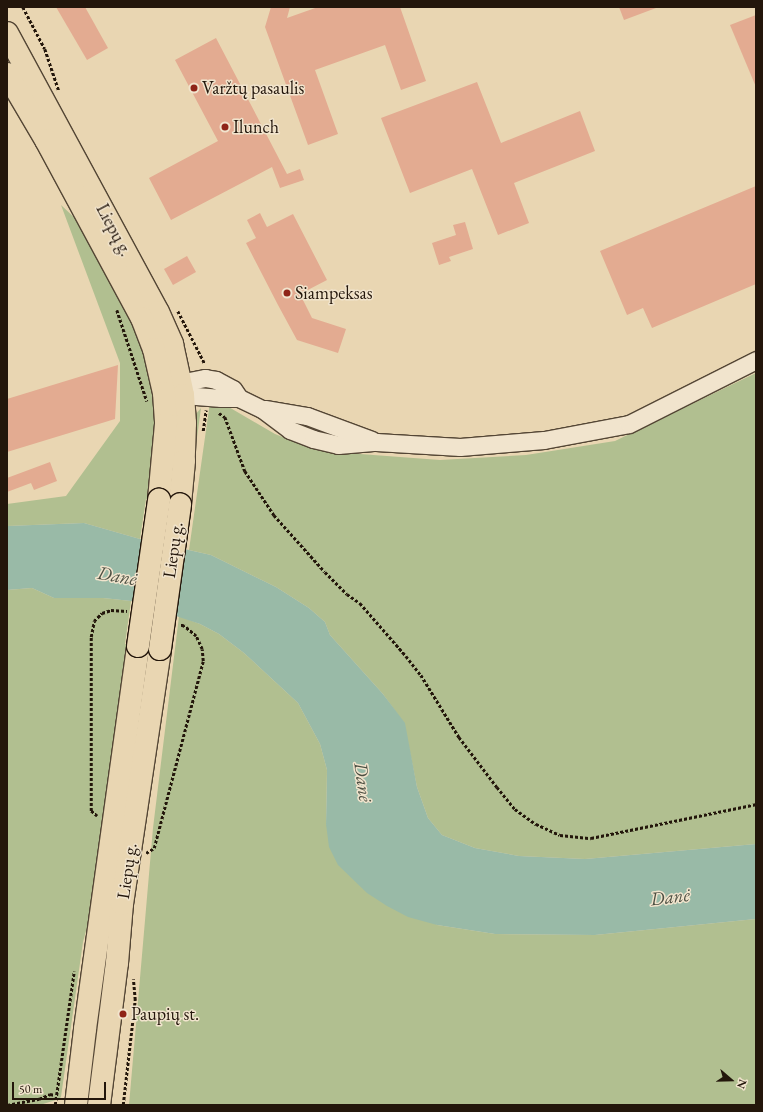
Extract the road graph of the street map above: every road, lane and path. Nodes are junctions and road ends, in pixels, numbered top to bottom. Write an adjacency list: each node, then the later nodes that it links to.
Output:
1 (7, 33): 5 (main road, Liepų g.)
2 (7, 74): 5 (main road, Liepų g.)
3 (115, 304): 5 (path)
4 (756, 360): 5 (street)
5 (168, 392): 10 (main road, Liepų g., bridge); 11 (main road, Liepų g., bridge)
6 (220, 413): 7 (path)
7 (756, 804)
8 (55, 1095): 9 (path)
9 (7, 1105)
10 (76, 1105)
11 (99, 1105)

